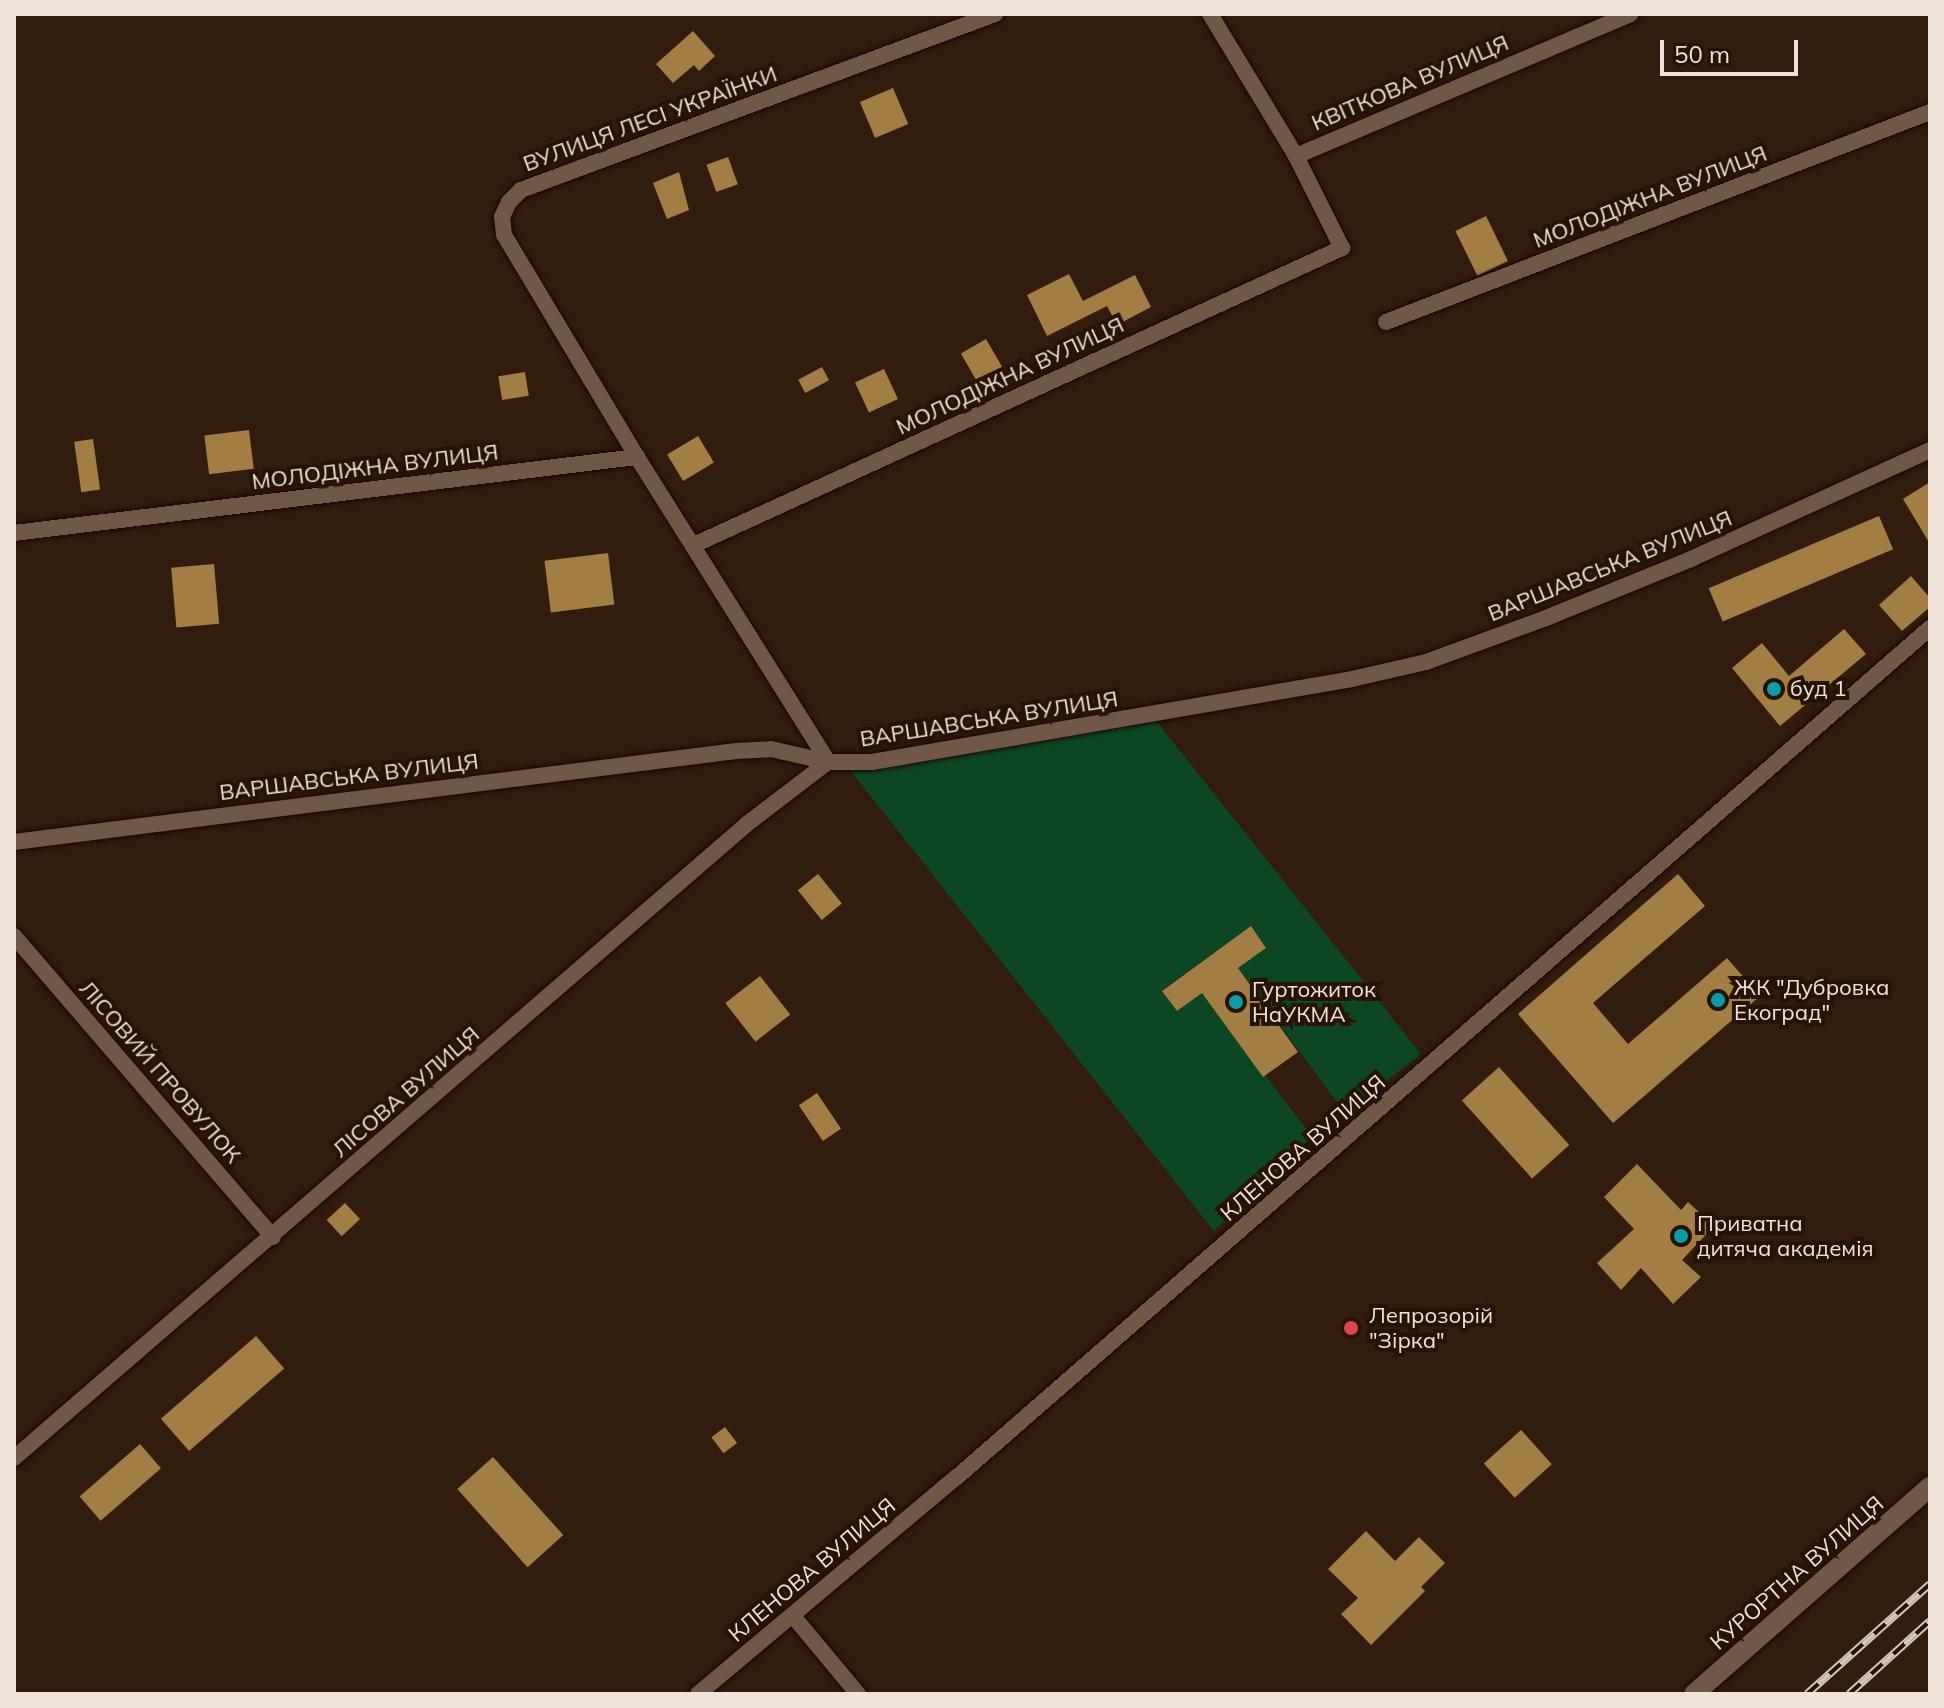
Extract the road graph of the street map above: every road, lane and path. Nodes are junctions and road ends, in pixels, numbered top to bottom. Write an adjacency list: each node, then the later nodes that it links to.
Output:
1 (995, 14): 8 (street, ВУЛИЦЯ ЛЕСІ УКРАЇНКИ)
2 (1210, 14): 5 (street)
3 (1630, 14): 5 (street, КВІТКОВА ВУЛИЦЯ)
4 (1930, 112): 6 (street, МОЛОДІЖНА ВУЛИЦЯ)
5 (1296, 156): 10 (street, МОЛОДІЖНА ВУЛИЦЯ)
6 (1386, 322)
7 (1930, 450): 12 (street, ВАРШАВСЬКА ВУЛИЦЯ)
8 (637, 457): 9 (street, МОЛОДІЖНА ВУЛИЦЯ); 10 (street)
9 (14, 533)
10 (696, 544): 12 (street)
11 (1930, 628): 18 (street, КЛЕНОВА ВУЛИЦЯ)
12 (828, 762): 13 (street, ВАРШАВСЬКА ВУЛИЦЯ); 15 (street, ЛІСОВА ВУЛИЦЯ)
13 (14, 842)
14 (14, 936): 15 (street, ЛІСОВИЙ ПРОВУЛОК)
15 (273, 1237): 16 (street, ЛІСОВА ВУЛИЦЯ)
16 (14, 1458)
17 (1930, 1487): 21 (street, КУРОРТНА ВУЛИЦЯ)
18 (793, 1616): 19 (street, КЛЕНОВА ВУЛИЦЯ); 20 (street)
19 (698, 1694)
20 (858, 1694)
21 (1694, 1694)

